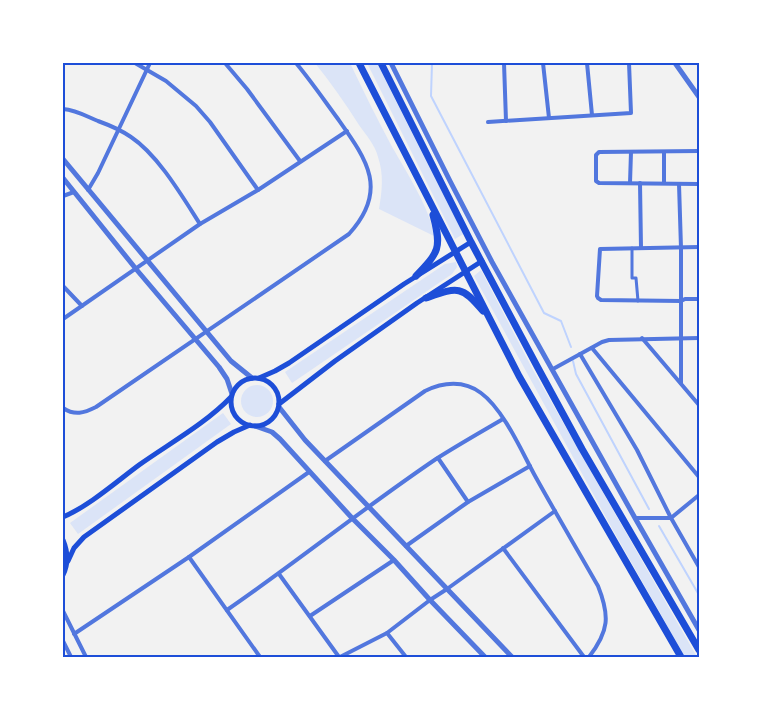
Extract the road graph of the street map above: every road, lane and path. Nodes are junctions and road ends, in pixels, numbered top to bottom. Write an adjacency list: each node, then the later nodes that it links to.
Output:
1 (135, 63): 13 (street)
2 (150, 63): 13 (street)
3 (225, 63): 26 (street)
4 (296, 63): 21 (street)
5 (359, 63): 37 (highway)
6 (381, 63): 39 (highway)
7 (391, 63): 65 (street)
8 (504, 63): 18 (street)
9 (543, 63): 17 (street)
10 (587, 63): 16 (street)
11 (629, 63): 16 (street)
12 (675, 63): 14 (street)
13 (147, 70): 20 (street); 34 (street)
14 (699, 97)
15 (63, 109): 20 (street)
16 (592, 115): 17 (street)
17 (549, 118): 18 (street)
18 (506, 121): 19 (street)
19 (488, 122)
20 (118, 129): 33 (street); 38 (street)
21 (347, 131): 26 (street); 58 (street)
22 (699, 151): 24 (street)
23 (631, 152): 24 (street); 28 (street); 28 (street)
24 (664, 152): 30 (street)
25 (63, 159): 33 (street)
26 (300, 161): 34 (street)
27 (63, 178): 35 (street)
28 (630, 183): 29 (street)
29 (640, 183): 30 (street); 42 (street)
30 (664, 183): 31 (street)
31 (679, 184): 32 (street); 43 (street)
32 (699, 184)
33 (88, 189): 45 (street)
34 (258, 190): 38 (street)
35 (74, 192): 36 (street); 47 (street)
36 (63, 196)
37 (429, 201): 44 (highway); 49 (highway)
38 (200, 224): 45 (street)
39 (471, 242): 44 (main road); 46 (highway)
40 (699, 247): 43 (street)
41 (632, 248): 42 (street); 53 (street); 53 (street)
42 (641, 248): 43 (street)
43 (681, 248): 54 (street)
44 (455, 251): 48 (highway); 49 (main road)
45 (147, 261): 47 (street); 58 (street)
46 (482, 261): 48 (main road); 106 (highway)
47 (136, 269): 55 (street); 62 (street)
48 (466, 272): 51 (main road); 57 (highway)
49 (416, 276): 67 (main road)
50 (63, 286): 55 (street)
51 (426, 298): 57 (highway); 70 (main road)
52 (699, 299): 54 (street)
53 (638, 301): 54 (street)
54 (681, 301): 60 (street)
55 (82, 306): 56 (street)
56 (63, 320)
57 (493, 324): 116 (highway)
58 (206, 332): 62 (street); 66 (street)
59 (642, 338): 60 (street); 63 (street); 68 (street)
60 (680, 338): 61 (street); 68 (street)
61 (699, 338)
62 (196, 339): 69 (street); 72 (street)
63 (592, 348): 64 (street); 79 (street)
64 (580, 354): 65 (street); 86 (street)
65 (553, 369): 85 (street)
66 (252, 378): 67 (main road); 69 (main road)
67 (259, 378): 70 (main road)
68 (681, 383): 71 (street)
69 (232, 395): 74 (main road); 84 (main road)
70 (279, 405): 74 (main road); 76 (street)
71 (699, 405)
72 (63, 408)
73 (503, 419): 75 (street); 76 (street); 77 (street)
74 (252, 426): 78 (street); 93 (main road)
75 (438, 458): 81 (street); 82 (street)
76 (325, 460): 82 (street)
77 (530, 466): 81 (street); 83 (street)
78 (309, 472): 87 (street); 91 (street)
79 (699, 477)
80 (699, 495): 86 (street)
81 (468, 502): 89 (street)
82 (368, 507): 87 (street); 89 (street)
83 (555, 511): 90 (street); 115 (street)
84 (63, 517)
85 (635, 518): 86 (street); 102 (street)
86 (671, 518): 94 (street)
87 (352, 519): 92 (street); 95 (street)
88 (63, 540): 93 (main road)
89 (405, 546): 97 (street)
90 (503, 548): 97 (street); 114 (street)
91 (189, 557): 99 (street); 104 (street)
92 (394, 560): 98 (street); 101 (street)
93 (68, 561): 96 (main road)
94 (699, 567)
95 (279, 574): 99 (street); 101 (street)
96 (63, 575)
97 (447, 589): 98 (street); 113 (street)
98 (430, 600): 103 (street); 112 (street)
99 (227, 610): 109 (street)
100 (63, 611): 104 (street)
101 (310, 616): 110 (street)
102 (699, 630)
103 (387, 633): 110 (street); 111 (street)
104 (74, 634): 108 (street)
105 (63, 641): 107 (street)
106 (699, 650)
107 (71, 657)
108 (86, 657)
109 (260, 657)
110 (339, 657)
111 (406, 657)
112 (485, 657)
113 (512, 657)
114 (584, 657)
115 (589, 657)
116 (681, 657)

